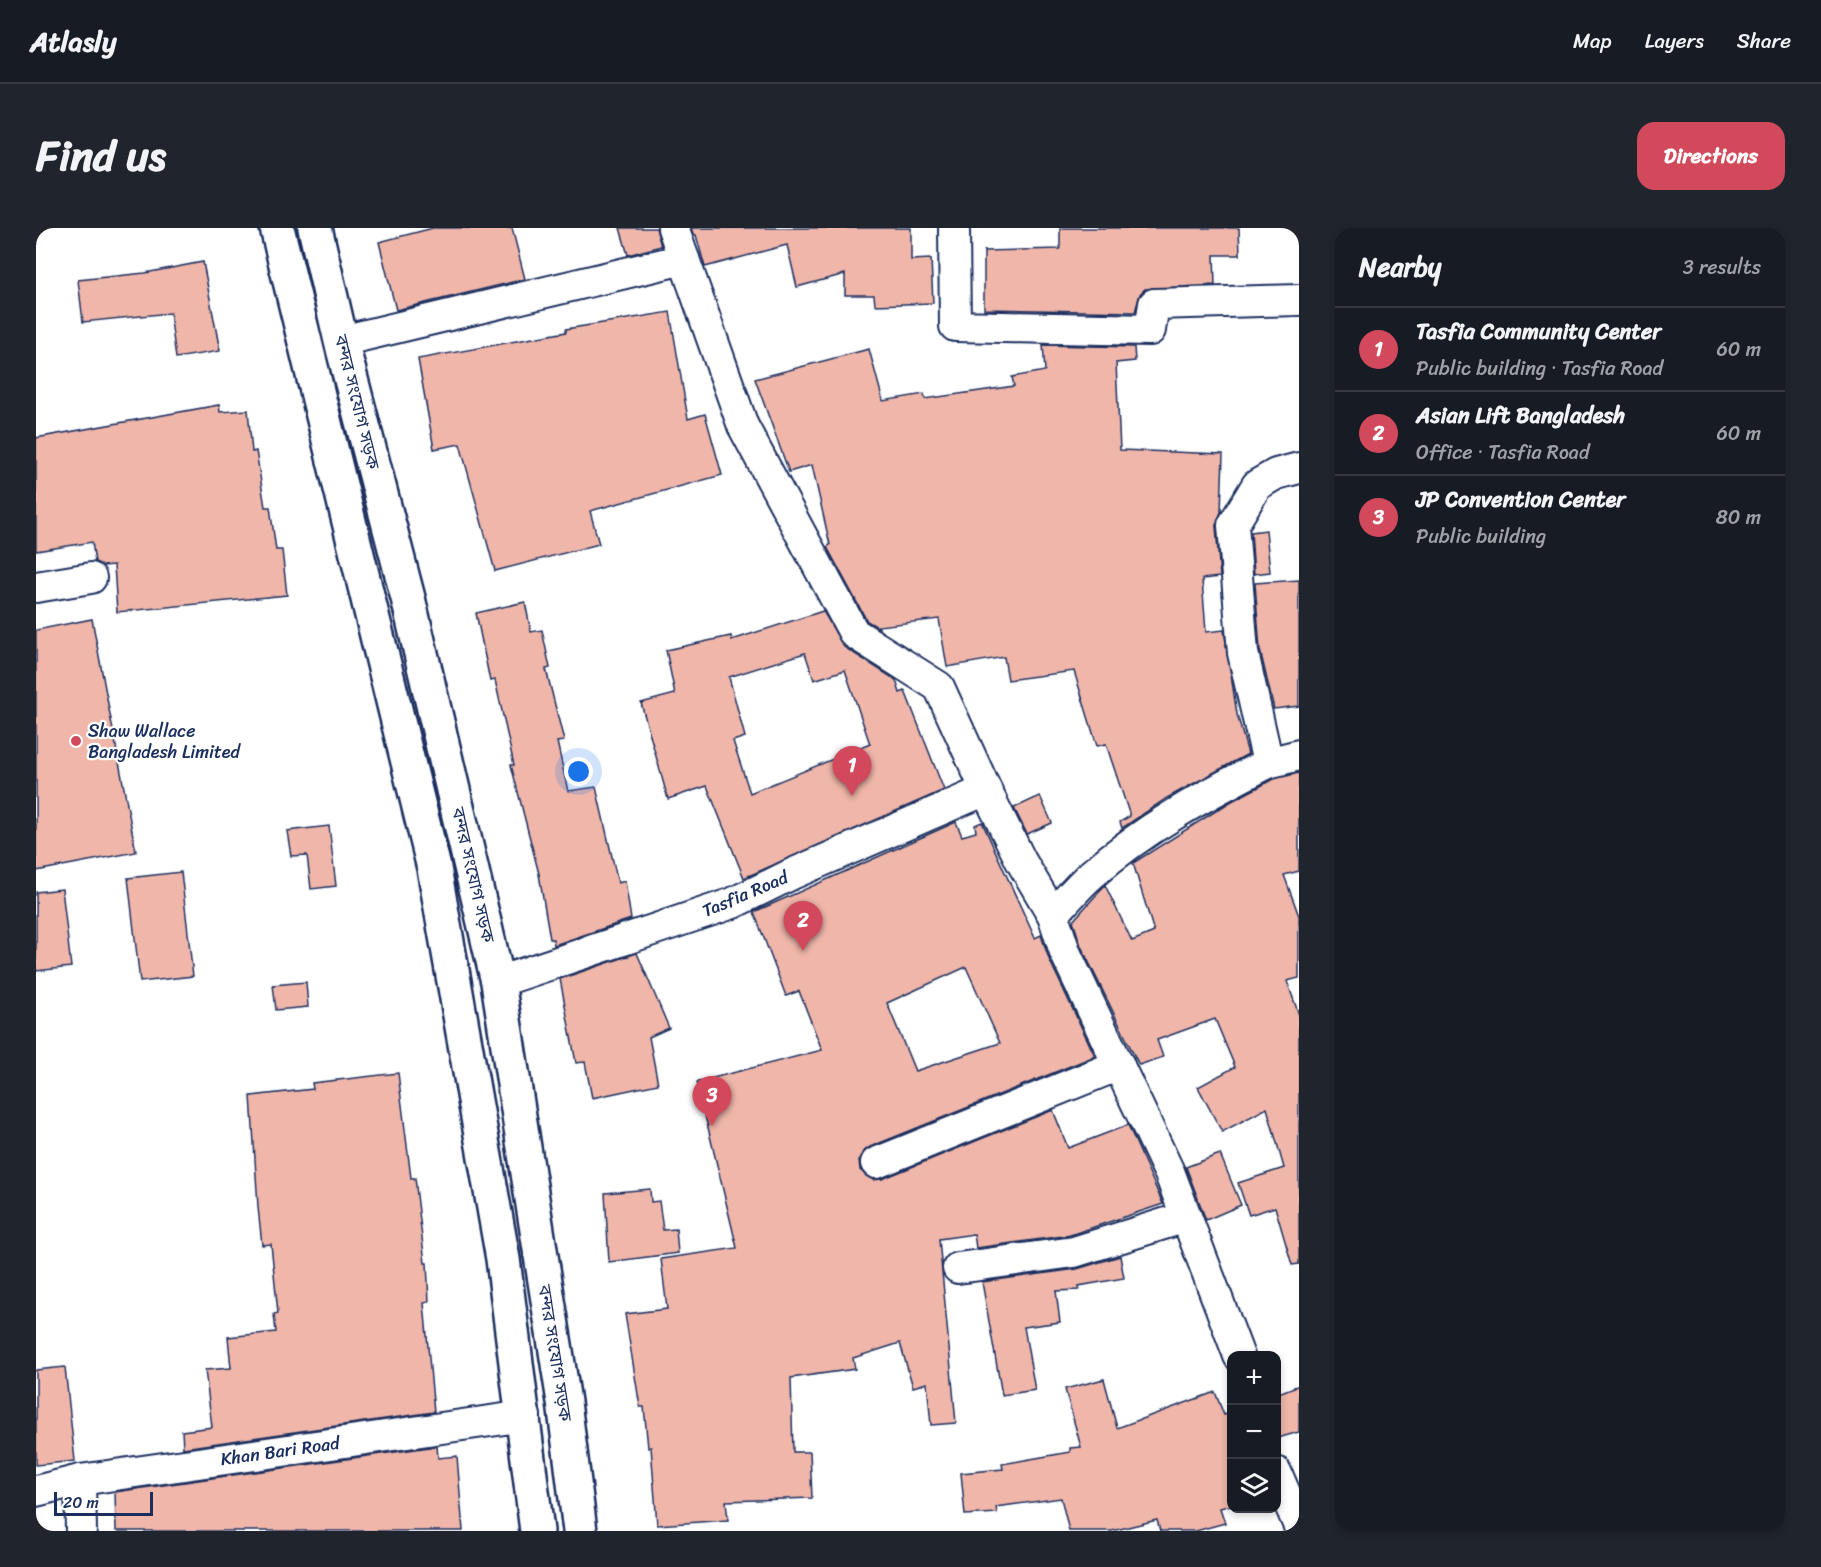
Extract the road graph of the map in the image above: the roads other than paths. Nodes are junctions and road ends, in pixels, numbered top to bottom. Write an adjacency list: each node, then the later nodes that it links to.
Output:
1 (277, 228): 21 (highway, বন্দর সংযোগ সড়ক)
2 (315, 228): 7 (highway, বন্দর সংযোগ সড়ক)
3 (673, 228): 5 (street)
4 (954, 228): 6 (street)
5 (684, 259): 7 (street); 13 (street)
6 (1299, 300)
7 (341, 341): 15 (highway, বন্দর সংযোগ সড়ক)
8 (1299, 468): 12 (street)
9 (91, 578): 10 (street)
10 (36, 587)
11 (1299, 755): 12 (street)
12 (1268, 763): 14 (street)
13 (986, 790): 14 (street); 15 (street, Tasfia Road)
14 (1053, 915): 16 (street)
15 (498, 982): 28 (highway, বন্দর সংযোগ সড়ক)
16 (1119, 1065): 17 (street); 18 (street)
17 (876, 1163)
18 (1186, 1217): 19 (street); 20 (street)
19 (958, 1268)
20 (1237, 1351)
21 (525, 1416): 22 (street, Khan Bari Road); 27 (highway, বন্দর সংযোগ সড়ক)
22 (80, 1480): 24 (street, Khan Bari Road); 26 (street)
23 (1281, 1485): 25 (street)
24 (36, 1491)
25 (1299, 1526)
26 (81, 1531)
27 (537, 1531)
28 (580, 1531)

